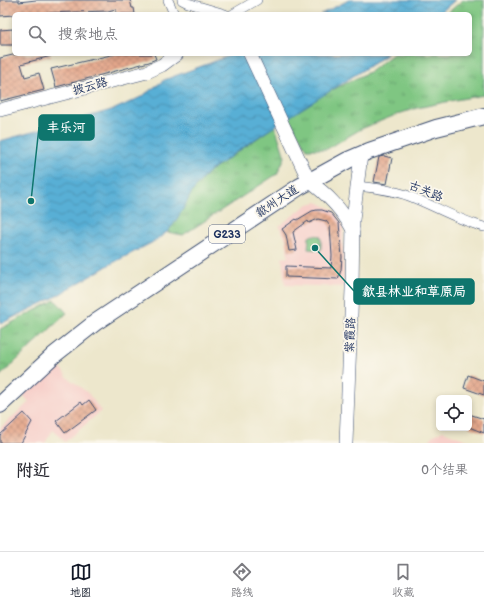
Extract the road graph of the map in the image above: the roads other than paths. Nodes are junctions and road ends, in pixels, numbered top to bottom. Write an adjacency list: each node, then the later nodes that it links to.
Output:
1 (168, 0): 4 (street)
2 (182, 0): 5 (street)
3 (257, 0): 6 (street)
4 (173, 12)
5 (218, 12)
6 (236, 12)
7 (174, 56): 10 (street, 披云路)
8 (251, 56): 13 (street)
9 (484, 106): 13 (highway, 歙州大道 / G233)
10 (0, 110)
11 (484, 116): 12 (highway, 歙州大道 / G233)
12 (361, 155): 13 (highway, 歙州大道 / G233); 14 (street, 紫霞路)
13 (307, 176): 16 (street); 17 (highway, 歙州大道 / G233); 18 (highway, 歙州大道 / G233)
14 (357, 186): 15 (street, 古关路); 16 (street, 紫霞路)
15 (484, 227)
16 (353, 230): 19 (street, 紫霞路)
17 (0, 391)
18 (0, 405)
19 (346, 443)

